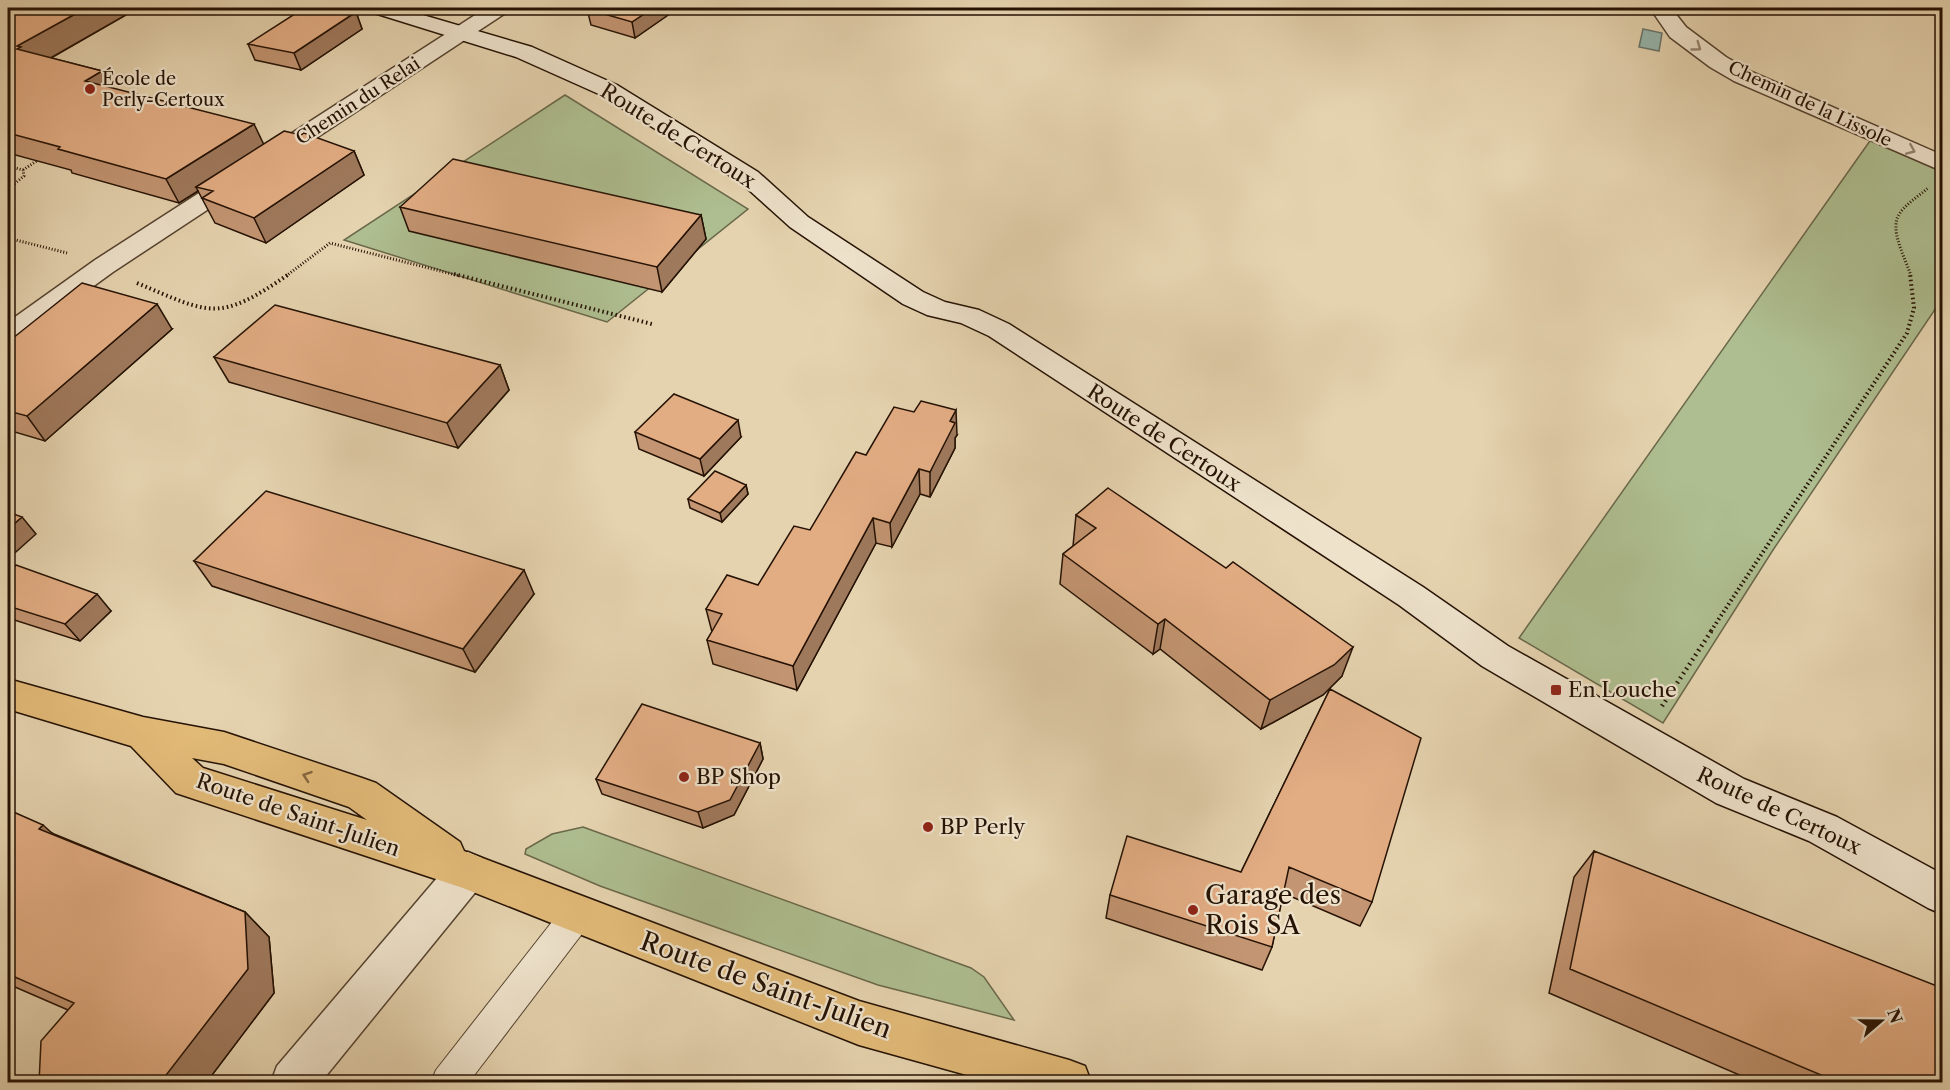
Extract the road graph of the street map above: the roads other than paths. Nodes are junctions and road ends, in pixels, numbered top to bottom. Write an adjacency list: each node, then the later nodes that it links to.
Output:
1 (378, 8): 4 (street, Route de Certoux)
2 (500, 8): 4 (street, Chemin du Relai)
3 (1661, 8): 5 (street, Chemin de la Lissole, one-way to 5)
4 (461, 33): 6 (street, Chemin du Relai); 9 (street, Route de Certoux)
5 (1942, 164)
6 (8, 335)
7 (8, 694): 8 (main road, Route de Saint-Julien)
8 (468, 871): 10 (main road, Route de Saint-Julien); 11 (street)
9 (1942, 895)
10 (577, 915): 12 (lane); 13 (main road, Route de Saint-Julien)
11 (293, 1083)
12 (448, 1083)
13 (1069, 1083)

